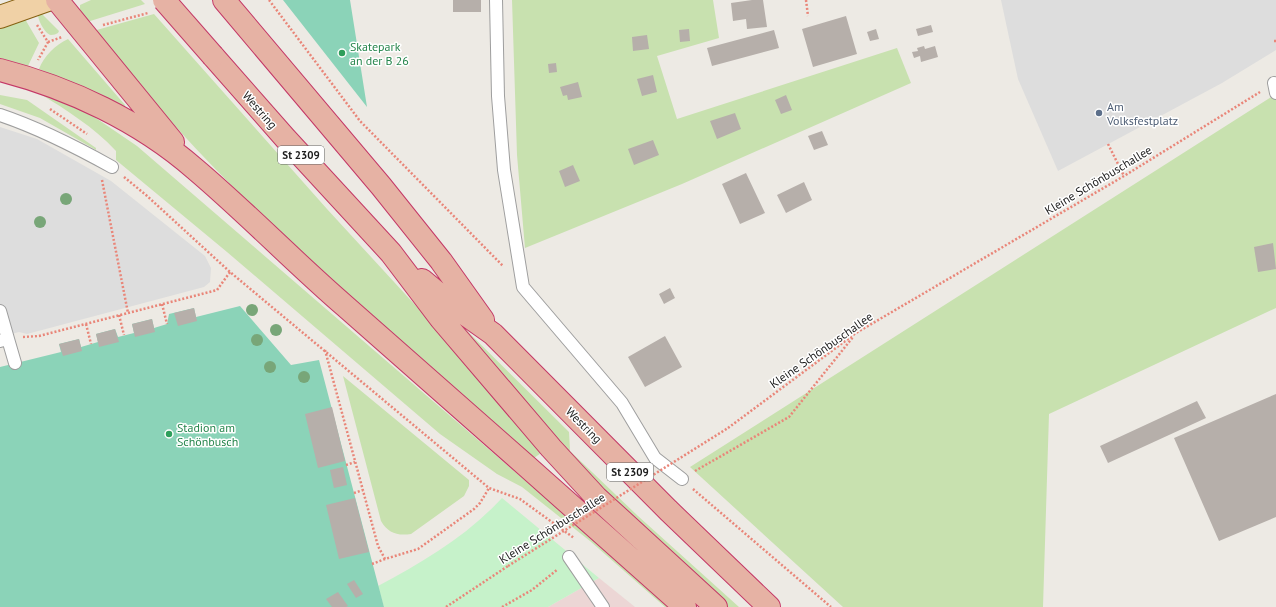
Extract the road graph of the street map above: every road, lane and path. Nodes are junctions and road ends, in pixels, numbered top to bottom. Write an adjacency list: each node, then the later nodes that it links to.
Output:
1 (48, 0): 8 (main road)
2 (57, 0): 11 (highway)
3 (224, 0): 34 (highway)
4 (269, 0): 26 (path)
5 (496, 0): 26 (lane)
6 (806, 0): 10 (path)
7 (157, 6): 11 (path); 24 (highway, Westring / St 2309, bridge)
8 (27, 8): 9 (main road); 12 (path)
9 (0, 16)
10 (808, 16)
11 (80, 31): 12 (path); 22 (highway)
12 (48, 42): 14 (path)
13 (0, 70): 14 (highway)
14 (31, 78): 22 (highway)
15 (1275, 88): 23 (path, Kleine Schönbuschallee)
16 (46, 107): 18 (path)
17 (0, 115): 20 (lane)
18 (90, 137)
19 (1108, 144): 23 (path)
20 (98, 159): 21 (lane); 29 (path)
21 (112, 167): 25 (path)
22 (194, 168): 52 (highway)
23 (1124, 176): 33 (path, Kleine Schönbuschallee)
24 (391, 253): 34 (highway, Westring / St 2309); 53 (highway, Westring / St 2309)
25 (230, 272): 27 (path); 38 (path)
26 (523, 287): 42 (lane)
27 (162, 304): 29 (path); 32 (path)
28 (0, 311): 36 (lane)
29 (128, 313): 30 (path)
30 (119, 315): 31 (path); 35 (path)
31 (86, 324): 36 (path); 37 (path)
32 (167, 324)
33 (856, 333): 42 (path); 49 (path, Kleine Schönbuschallee, bridge)
34 (493, 334): 54 (highway, Westring / St 2309)
35 (124, 336)
36 (4, 340): 39 (lane)
37 (91, 344)
38 (325, 350): 40 (path); 43 (path)
39 (15, 363)
40 (355, 462): 41 (path); 44 (path)
41 (346, 465)
42 (682, 479): 55 (path)
43 (489, 488): 46 (path); 47 (path)
44 (363, 490): 45 (path); 47 (path)
45 (354, 493)
46 (569, 557): 50 (path); 51 (lane)
47 (385, 559): 48 (path)
48 (372, 564)
49 (446, 607)
50 (502, 607)
51 (603, 607)
52 (685, 607)
53 (716, 607)
54 (769, 607)
55 (831, 607)

